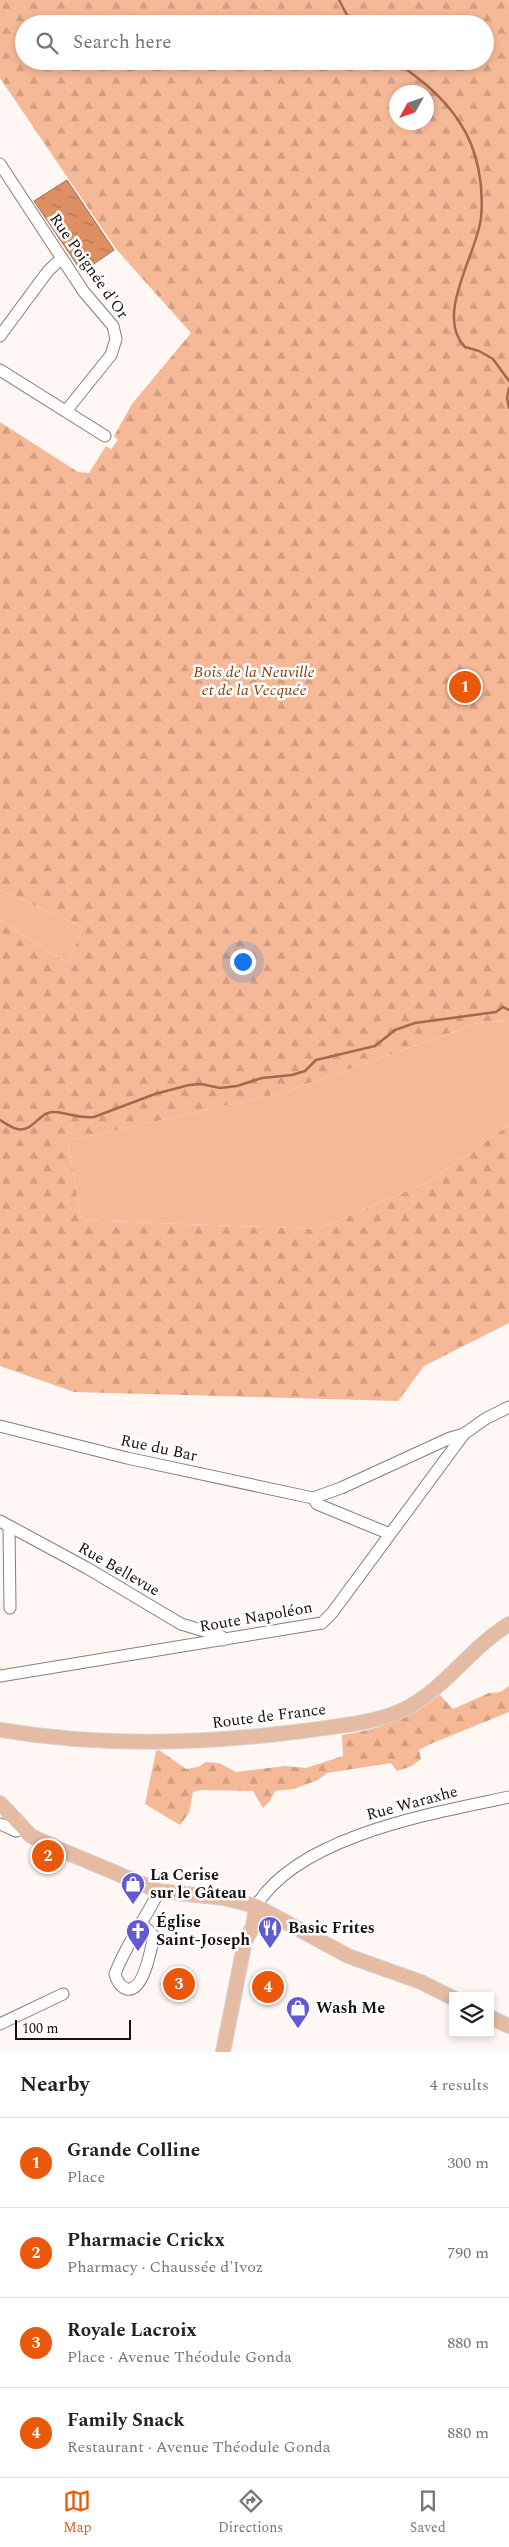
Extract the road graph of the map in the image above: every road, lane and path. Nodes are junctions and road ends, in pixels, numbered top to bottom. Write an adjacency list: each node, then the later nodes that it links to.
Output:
1 (2, 170): 2 (street, Rue Poignée d'Or)
2 (62, 258): 3 (street); 5 (street, Rue Poignée d'Or)
3 (0, 336)
4 (0, 370): 5 (street)
5 (66, 411): 6 (street)
6 (105, 436)
7 (509, 1408): 9 (street, Route Napoléon)
8 (0, 1426): 10 (street, Rue du Bar)
9 (464, 1434): 10 (street); 12 (street, Route Napoléon)
10 (313, 1498): 12 (street, Rue du Bar)
11 (5, 1523): 13 (street); 15 (street, Rue Bellevue)
12 (390, 1534): 15 (street, Route Napoléon)
13 (10, 1608)
14 (509, 1624): 17 (main road, Route de France)
15 (223, 1640): 16 (street, Route Napoléon)
16 (0, 1676)
17 (0, 1730)
18 (509, 1796): 23 (street, Rue Waraxhe)
19 (0, 1803): 21 (main road)
20 (0, 1824): 21 (street)
21 (22, 1829): 22 (main road)
22 (159, 1891): 23 (main road); 24 (street)
23 (256, 1906): 26 (main road); 27 (main road)
24 (142, 1924): 24 (street)
25 (63, 1994): 29 (street)
26 (449, 1996)
27 (230, 2016): 31 (main road); 32 (main road)
28 (494, 2019): 30 (main road)
29 (0, 2024)
30 (509, 2026)
31 (217, 2052)
32 (223, 2052)

